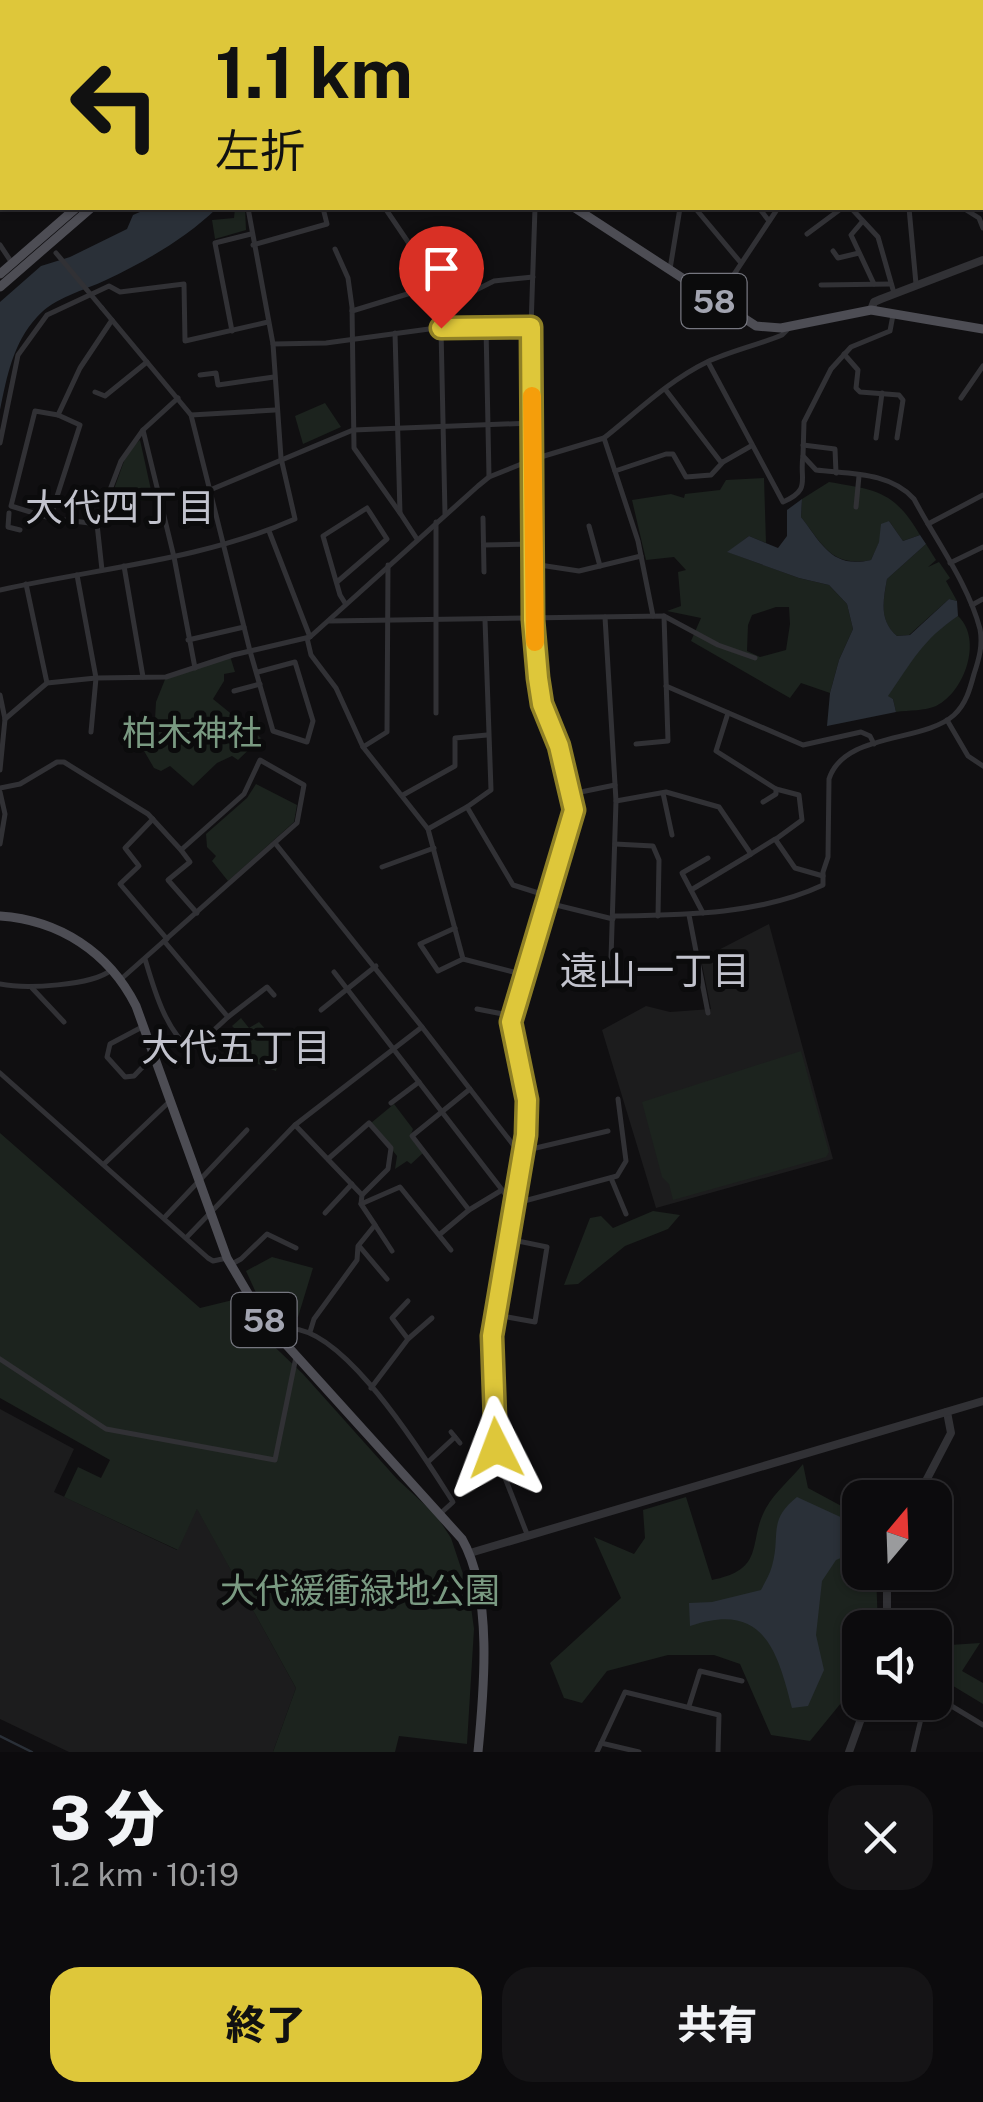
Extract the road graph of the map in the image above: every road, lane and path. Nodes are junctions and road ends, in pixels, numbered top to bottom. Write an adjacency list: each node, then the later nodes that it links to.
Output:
1 (74, 210): 21 (main road)
2 (88, 210): 21 (main road)
3 (248, 210): 19 (street)
4 (324, 210): 23 (street)
5 (387, 210): 37 (street)
6 (536, 210): 32 (street)
7 (578, 210): 30 (main road, 58)
8 (680, 210): 30 (street)
9 (696, 210): 29 (street)
10 (761, 210): 16 (street)
11 (777, 210): 16 (street)
12 (839, 210): 20 (street)
13 (853, 210): 17 (street)
14 (909, 210): 35 (street)
15 (966, 210): 18 (street)
16 (769, 221): 29 (street)
17 (862, 222): 26 (street); 38 (street)
18 (983, 228)
19 (251, 234): 23 (street); 50 (street)
20 (807, 234)
21 (46, 240): 28 (main road); 36 (main road); 43 (street, bridge)
22 (0, 245): 28 (street)
23 (253, 245): 44 (street)
24 (335, 250): 41 (street)
25 (834, 251): 26 (street)
26 (859, 253): 34 (street)
27 (983, 260): 35 (street)
28 (12, 263): 31 (main road)
29 (741, 263): 39 (street)
30 (669, 271): 39 (main road, 58)
31 (0, 274)
32 (533, 277): 37 (street); 46 (street)
33 (820, 284): 34 (street)
34 (874, 284): 38 (street)
35 (916, 286): 38 (street)
36 (0, 287)
37 (427, 288): 41 (street)
38 (892, 289): 40 (street)
39 (715, 302): 47 (main road, 58)
40 (871, 310): 42 (main road, 58); 47 (main road, 58)
41 (352, 311): 52 (street)
42 (894, 312): 49 (main road, 58); 54 (street)
43 (112, 320): 55 (street); 67 (street)
44 (268, 322): 50 (street); 53 (street)
45 (486, 326): 46 (street); 48 (street); 69 (street)
46 (531, 327): 68 (street)
47 (790, 327): 56 (street)
48 (441, 328): 51 (street); 70 (street)
49 (983, 329)
50 (232, 331): 77 (street)
51 (395, 333): 52 (street); 71 (street)
52 (353, 340): 53 (street); 73 (street)
53 (273, 344): 59 (street)
54 (844, 354): 62 (street); 79 (street)
55 (147, 362): 61 (street); 63 (street)
56 (708, 362): 60 (street); 78 (street)
57 (983, 366): 64 (street)
58 (200, 375): 59 (street)
59 (274, 377): 65 (street)
60 (665, 389): 74 (street); 83 (street)
61 (95, 392)
62 (882, 393): 75 (street); 76 (street)
63 (178, 398): 66 (street); 72 (street)
64 (961, 398)
65 (275, 410): 66 (street); 81 (street)
66 (191, 414): 88 (street)
67 (58, 415): 91 (street); 95 (street)
68 (532, 422): 69 (street); 82 (street)
69 (487, 423): 70 (street); 87 (street)
70 (442, 425): 71 (street); 94 (street)
71 (397, 426): 73 (street); 93 (street)
72 (142, 430): 98 (street); 109 (street)
73 (353, 430): 81 (street); 93 (street)
74 (604, 438): 82 (street); 84 (street)
75 (876, 438)
76 (897, 438)
77 (0, 443)
78 (751, 446): 80 (street); 83 (street)
79 (803, 446): 80 (street); 85 (street)
80 (803, 456): 85 (street)
81 (281, 458): 88 (street); 102 (street)
82 (534, 459): 87 (street); 105 (street)
83 (723, 462): 84 (street)
84 (615, 470): 108 (street)
85 (836, 473): 86 (street)
86 (858, 476): 90 (street); 99 (street)
87 (489, 478): 94 (street)
88 (210, 490): 104 (street)
89 (983, 495): 99 (street)
90 (856, 507)
91 (10, 509): 92 (street); 95 (street); 101 (street)
92 (0, 510)
93 (400, 514): 103 (street)
94 (445, 514): 97 (street)
95 (50, 518): 98 (street)
96 (484, 518): 106 (street)
97 (436, 522): 103 (street); 127 (street)
98 (98, 524): 115 (street)
99 (927, 524): 110 (street)
100 (589, 526): 114 (street)
101 (20, 530)
102 (269, 530): 104 (street); 133 (street)
103 (417, 539): 112 (street)
104 (224, 544): 109 (street); 132 (street)
105 (533, 544): 106 (street); 111 (street)
106 (484, 545): 116 (street)
107 (983, 547): 110 (street)
108 (641, 556): 114 (street); 124 (street)
109 (174, 557): 113 (street); 134 (street)
110 (950, 563): 123 (street)
111 (533, 564): 114 (street); 129 (street)
112 (388, 565): 122 (street); 131 (street)
113 (124, 566): 115 (street); 140 (street)
114 (600, 566)
115 (102, 570): 117 (street)
116 (484, 572)
117 (77, 575): 119 (street); 139 (street)
118 (337, 582): 118 (street); 122 (street)
119 (26, 584): 120 (street); 141 (street)
120 (0, 590)
121 (983, 599): 123 (street)
122 (345, 603): 130 (street)
123 (972, 605): 149 (street)
124 (652, 616): 125 (street); 126 (street)
125 (664, 616): 136 (street); 143 (street)
126 (605, 617): 129 (street); 157 (street)
127 (437, 620): 128 (street); 131 (street); 146 (street)
128 (485, 620): 129 (street); 151 (street)
129 (533, 620): 161 (street)
130 (329, 621): 131 (street); 133 (street)
131 (388, 621): 154 (street)
132 (244, 627): 134 (street); 135 (street)
133 (309, 637): 135 (street); 154 (street)
134 (188, 640): 137 (street)
135 (250, 651): 137 (street); 138 (street)
136 (756, 658)
137 (194, 668): 140 (street)
138 (258, 672): 142 (street); 142 (street)
139 (96, 678): 140 (street); 141 (street); 150 (street)
140 (144, 678)
141 (47, 683): 148 (street)
142 (261, 684): 144 (street)
143 (666, 686): 147 (street); 152 (street)
144 (234, 692)
145 (0, 695): 148 (street)
146 (436, 713)
147 (728, 713): 153 (street); 158 (street)
148 (6, 719): 156 (street)
149 (947, 720): 153 (street); 155 (street)
150 (90, 732)
151 (487, 735): 162 (street); 165 (street)
152 (636, 744)
153 (874, 744): 178 (street)
154 (363, 747): 162 (street)
155 (983, 766)
156 (0, 770)
157 (615, 785): 161 (street); 163 (street)
158 (776, 788): 164 (street); 169 (street)
159 (0, 790): 166 (street); 171 (street)
160 (663, 793): 163 (street); 168 (street); 175 (street)
161 (571, 794): 180 (street)
162 (403, 795): 167 (street)
163 (616, 801): 172 (street)
164 (763, 802)
165 (468, 807): 167 (street); 180 (street)
166 (153, 819): 174 (street); 188 (street)
167 (428, 829): 173 (street)
168 (672, 836)
169 (775, 839): 175 (street); 178 (street)
170 (275, 843): 174 (street); 181 (street); 191 (street)
171 (0, 844)
172 (615, 844): 185 (street); 186 (street)
173 (434, 848): 177 (street); 187 (street)
174 (182, 850): 181 (street)
175 (751, 854): 179 (street)
176 (708, 858): 179 (street)
177 (382, 867)
178 (823, 876): 182 (street)
179 (691, 890): 182 (street)
180 (548, 900): 186 (street); 195 (street)
181 (196, 913): 188 (street)
182 (703, 913): 183 (street)
183 (689, 915): 185 (street); 203 (street)
184 (0, 916): 192 (main road, 58)
185 (658, 916): 186 (street)
186 (613, 918): 194 (street)
187 (455, 928): 189 (street); 189 (street)
188 (165, 940): 190 (street); 205 (street)
189 (463, 959): 195 (street)
190 (145, 960): 196 (street); 205 (street)
191 (376, 966): 199 (street); 208 (street)
192 (111, 970): 196 (main road, 58); 198 (street)
193 (334, 972): 199 (street)
194 (615, 972)
195 (524, 975): 204 (street)
196 (120, 980): 207 (main road, 58)
197 (0, 984): 198 (street)
198 (31, 987): 206 (street)
199 (348, 988): 202 (street); 209 (street)
200 (274, 994): 205 (street)
201 (477, 1009): 204 (street)
202 (321, 1010)
203 (708, 1013)
204 (513, 1016): 221 (street)
205 (228, 1017)
206 (64, 1022)
207 (144, 1026): 210 (main road, 58); 210 (street)
208 (422, 1027): 209 (street); 213 (street)
209 (394, 1050): 212 (street); 218 (street)
210 (154, 1054): 215 (main road, 58)
211 (0, 1073): 223 (street)
212 (419, 1082): 216 (street); 217 (street)
213 (470, 1089): 217 (street); 221 (street)
214 (618, 1099): 224 (street)
215 (170, 1101): 223 (street); 225 (main road, 58)
216 (390, 1103)
217 (442, 1112): 227 (street); 231 (street)
218 (296, 1125): 222 (street); 232 (street)
219 (246, 1130): 225 (street)
220 (608, 1131): 221 (street)
221 (523, 1154): 230 (street)
222 (328, 1159): 226 (street); 228 (street)
223 (104, 1164): 235 (street)
224 (611, 1178): 230 (street); 234 (street)
225 (200, 1180): 232 (main road, 58); 235 (street)
226 (352, 1184): 228 (street); 233 (street)
227 (502, 1190): 230 (street); 231 (street)
228 (362, 1195): 229 (street)
229 (361, 1204): 236 (street); 237 (street)
230 (513, 1204): 239 (street)
231 (470, 1210): 237 (street)
232 (210, 1213): 238 (street); 244 (main road, 58)
233 (325, 1213)
234 (626, 1214)
235 (164, 1218): 238 (street)
236 (375, 1225): 240 (street); 243 (street)
237 (439, 1235): 242 (street)
238 (186, 1238): 244 (street)
239 (508, 1239): 247 (street); 247 (street)
240 (358, 1246): 245 (street); 249 (street)
241 (296, 1248): 244 (street)
242 (451, 1250)
243 (392, 1251)
244 (228, 1262): 250 (main road, 58)
245 (387, 1279)
246 (408, 1302): 251 (street)
247 (496, 1314): 261 (street)
248 (432, 1318): 251 (street)
249 (310, 1332): 250 (street); 254 (street)
250 (274, 1334): 252 (main road, 58)
251 (408, 1338): 254 (street)
252 (296, 1357): 253 (street); 260 (main road, 58)
253 (0, 1360)
254 (371, 1388): 258 (street)
255 (983, 1401): 256 (street)
256 (947, 1412): 259 (street); 261 (street)
257 (460, 1444): 258 (street)
258 (428, 1462): 260 (street)
259 (926, 1480)
260 (441, 1513): 262 (main road, 58)
261 (527, 1534): 262 (street)
262 (470, 1553): 270 (main road, 58)
263 (742, 1681): 264 (street)
264 (690, 1706): 269 (street); 273 (street)
265 (952, 1706): 268 (street)
266 (861, 1720): 274 (street)
267 (921, 1720): 275 (street)
268 (983, 1725)
269 (601, 1743): 271 (street); 272 (street)
270 (478, 1752)
271 (598, 1752)
272 (639, 1752)
273 (718, 1752)
274 (849, 1752)
275 (913, 1752)

